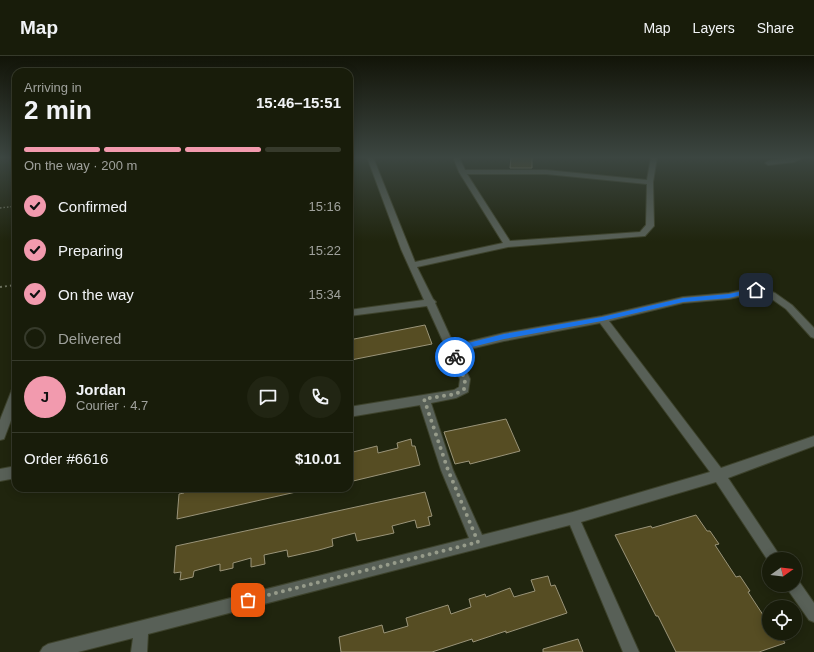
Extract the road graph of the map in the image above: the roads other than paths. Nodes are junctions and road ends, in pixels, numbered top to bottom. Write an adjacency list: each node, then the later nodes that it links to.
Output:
1 (381, 185): 5 (street)
2 (470, 185): 4 (street)
3 (650, 185): 4 (street)
4 (508, 244): 5 (street)
5 (414, 265): 6 (street)
6 (430, 302): 7 (street); 10 (street)
7 (353, 312)
8 (602, 319): 9 (street); 10 (street); 18 (street)
9 (814, 334)
10 (452, 349): 11 (street)
11 (424, 399): 13 (street); 20 (street)
12 (12, 403): 14 (street)
13 (353, 411)
14 (0, 435)
15 (814, 441): 18 (street)
16 (12, 473): 17 (street)
17 (0, 475)
18 (719, 475): 19 (street); 21 (street)
19 (573, 518): 20 (street); 27 (street)
20 (478, 542): 24 (street)
21 (770, 552)
22 (798, 592): 23 (street)
23 (814, 614)
24 (141, 628): 25 (street); 26 (street)
25 (48, 652)
26 (139, 652)
27 (631, 652)

